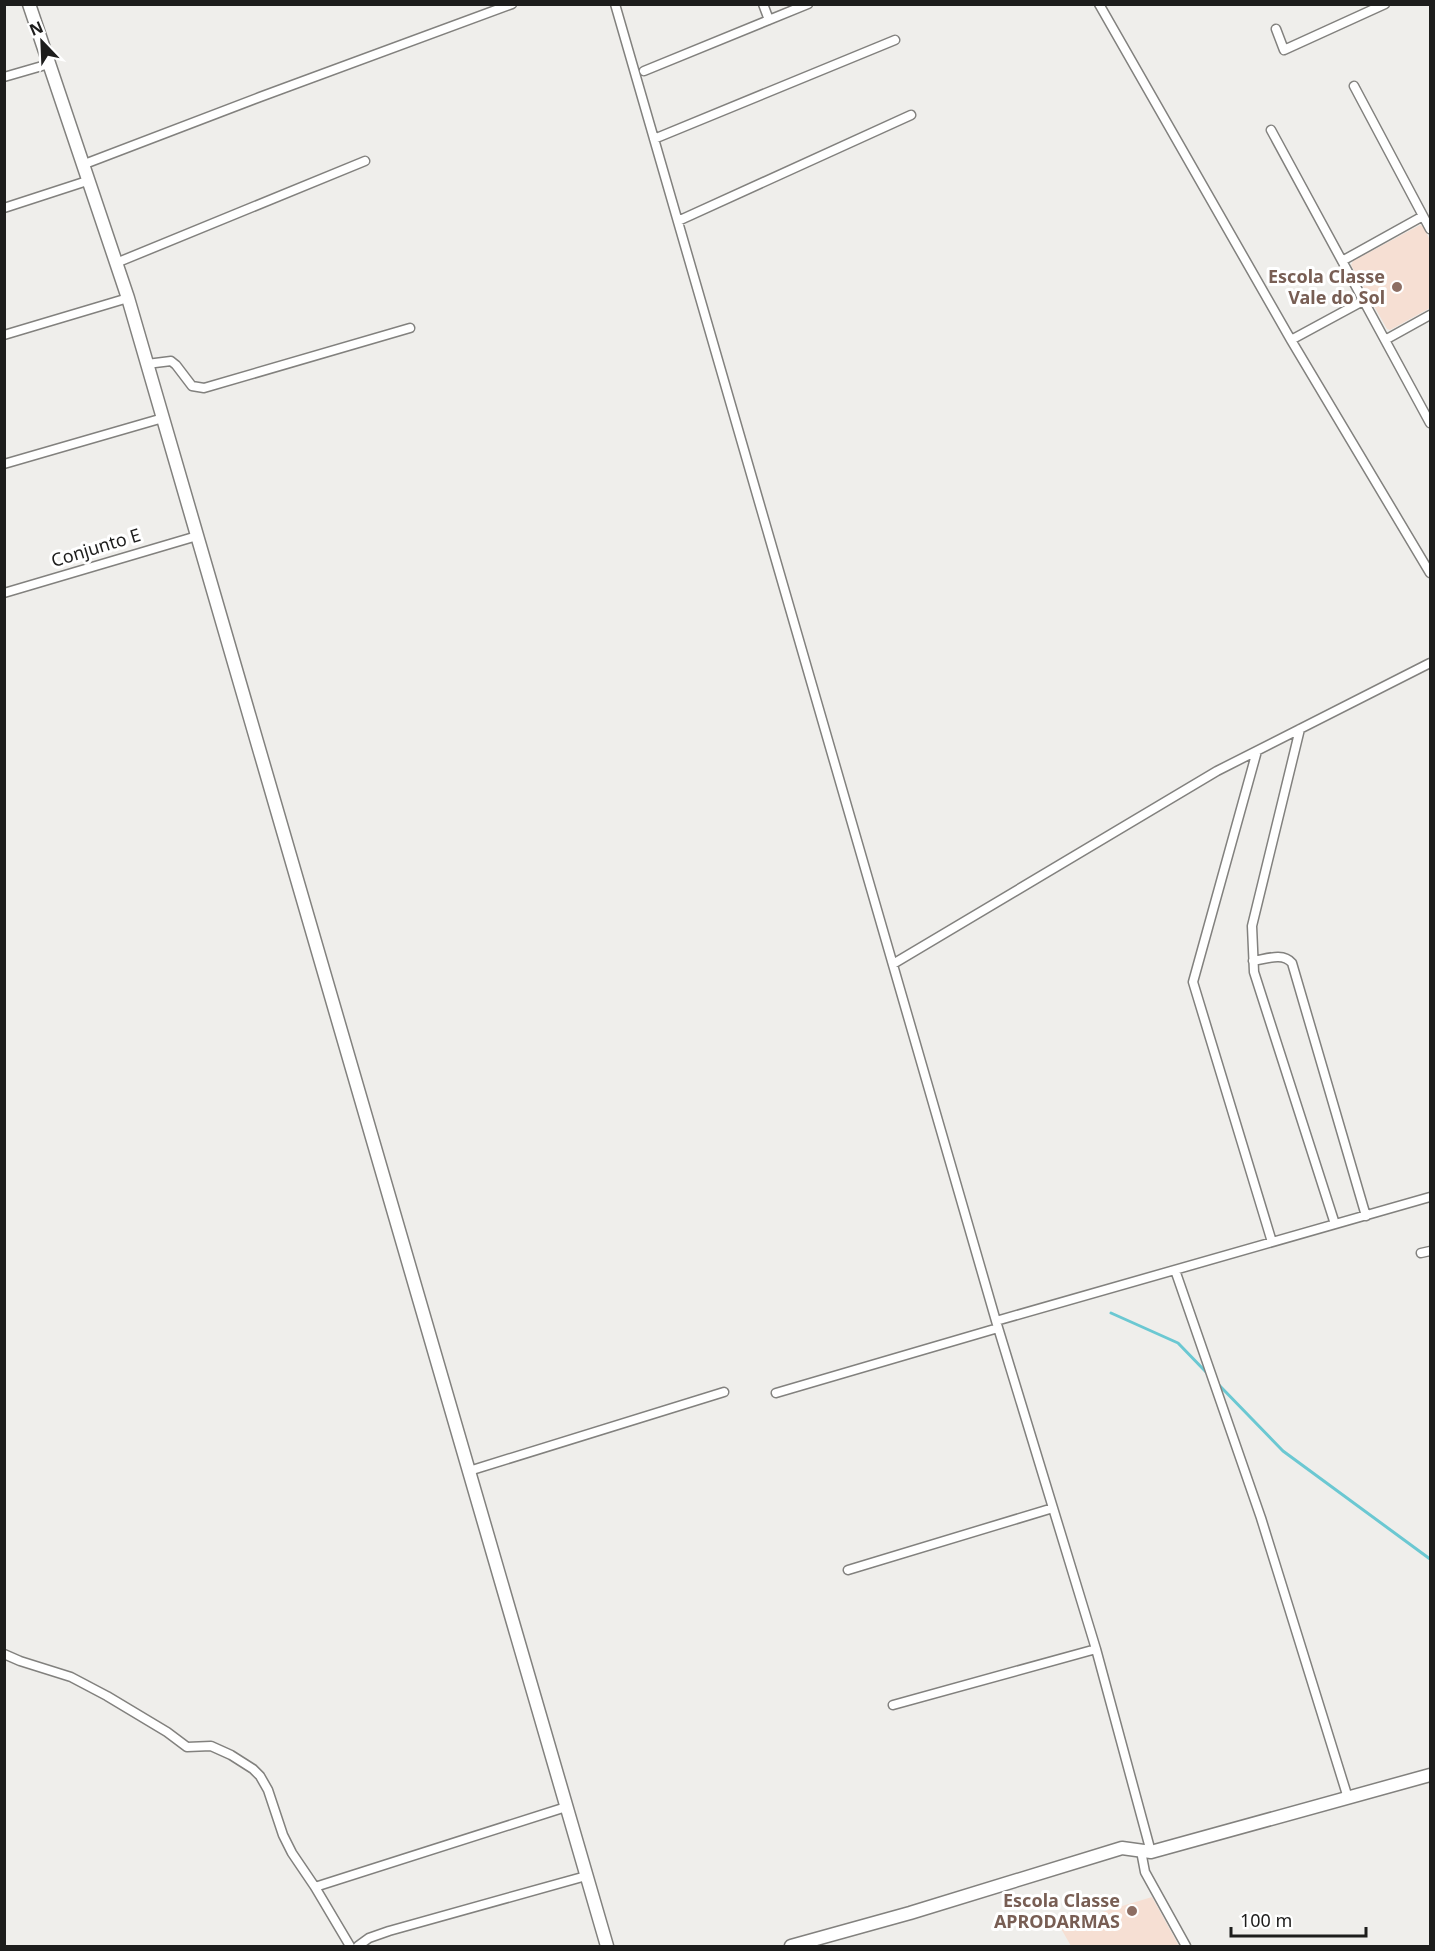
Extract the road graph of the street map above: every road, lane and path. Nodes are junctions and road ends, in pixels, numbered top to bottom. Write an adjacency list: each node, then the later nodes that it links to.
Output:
1 (29, 4): 11 (street)
2 (512, 4): 19 (street)
3 (615, 4): 17 (street)
4 (763, 4): 8 (street)
5 (808, 4): 8 (street)
6 (1099, 4): 32 (street)
7 (1385, 4): 9 (street)
8 (769, 20): 12 (street)
9 (1276, 29)
10 (895, 40): 17 (street)
11 (50, 64): 13 (street); 19 (street)
12 (644, 70)
13 (4, 77)
14 (1354, 86): 22 (street)
15 (911, 114): 23 (street)
16 (1271, 130): 25 (street)
17 (654, 140): 23 (street)
18 (365, 161): 26 (street)
19 (82, 165): 20 (street)
20 (87, 181): 21 (street); 26 (street)
21 (4, 208)
22 (1423, 216): 24 (street); 25 (street)
23 (678, 221): 45 (street)
24 (1431, 229)
25 (1342, 261): 28 (street)
26 (116, 263): 27 (street)
27 (128, 298): 31 (street); 34 (street)
28 (1363, 301): 32 (street); 33 (street)
29 (1431, 315): 33 (street)
30 (410, 328): 34 (street)
31 (4, 335)
32 (1291, 340): 39 (street)
33 (1385, 340): 36 (street)
34 (147, 364): 35 (street)
35 (163, 418): 37 (street); 38 (street)
36 (1431, 423)
37 (4, 464)
38 (197, 536): 40 (street, Conjunto E); 56 (street)
39 (1431, 573)
40 (4, 593)
41 (1431, 663): 42 (street)
42 (1299, 729): 43 (street); 44 (street)
43 (1257, 751): 45 (street); 49 (street)
44 (1253, 961): 47 (street); 48 (street)
45 (893, 964): 53 (street)
46 (1431, 1197): 47 (street)
47 (1366, 1215): 48 (street)
48 (1335, 1224): 49 (street)
49 (1272, 1242): 52 (street)
50 (1431, 1251): 51 (street)
51 (1421, 1253)
52 (1175, 1270): 53 (street); 63 (street)
53 (997, 1324): 55 (street); 57 (street)
54 (724, 1392): 56 (street)
55 (776, 1393)
56 (469, 1471): 64 (street)
57 (1053, 1508): 58 (street); 59 (street)
58 (848, 1570)
59 (1096, 1649): 61 (street); 65 (street)
60 (4, 1654): 67 (street)
61 (893, 1705)
62 (1431, 1775): 63 (street)
63 (1348, 1798): 65 (street)
64 (566, 1807): 66 (street); 67 (street)
65 (1146, 1852): 71 (street); 72 (street)
66 (586, 1876): 69 (street); 70 (street)
67 (315, 1887): 68 (street)
68 (350, 1947)
69 (358, 1947)
70 (607, 1947)
71 (791, 1947)
72 (1186, 1947)

